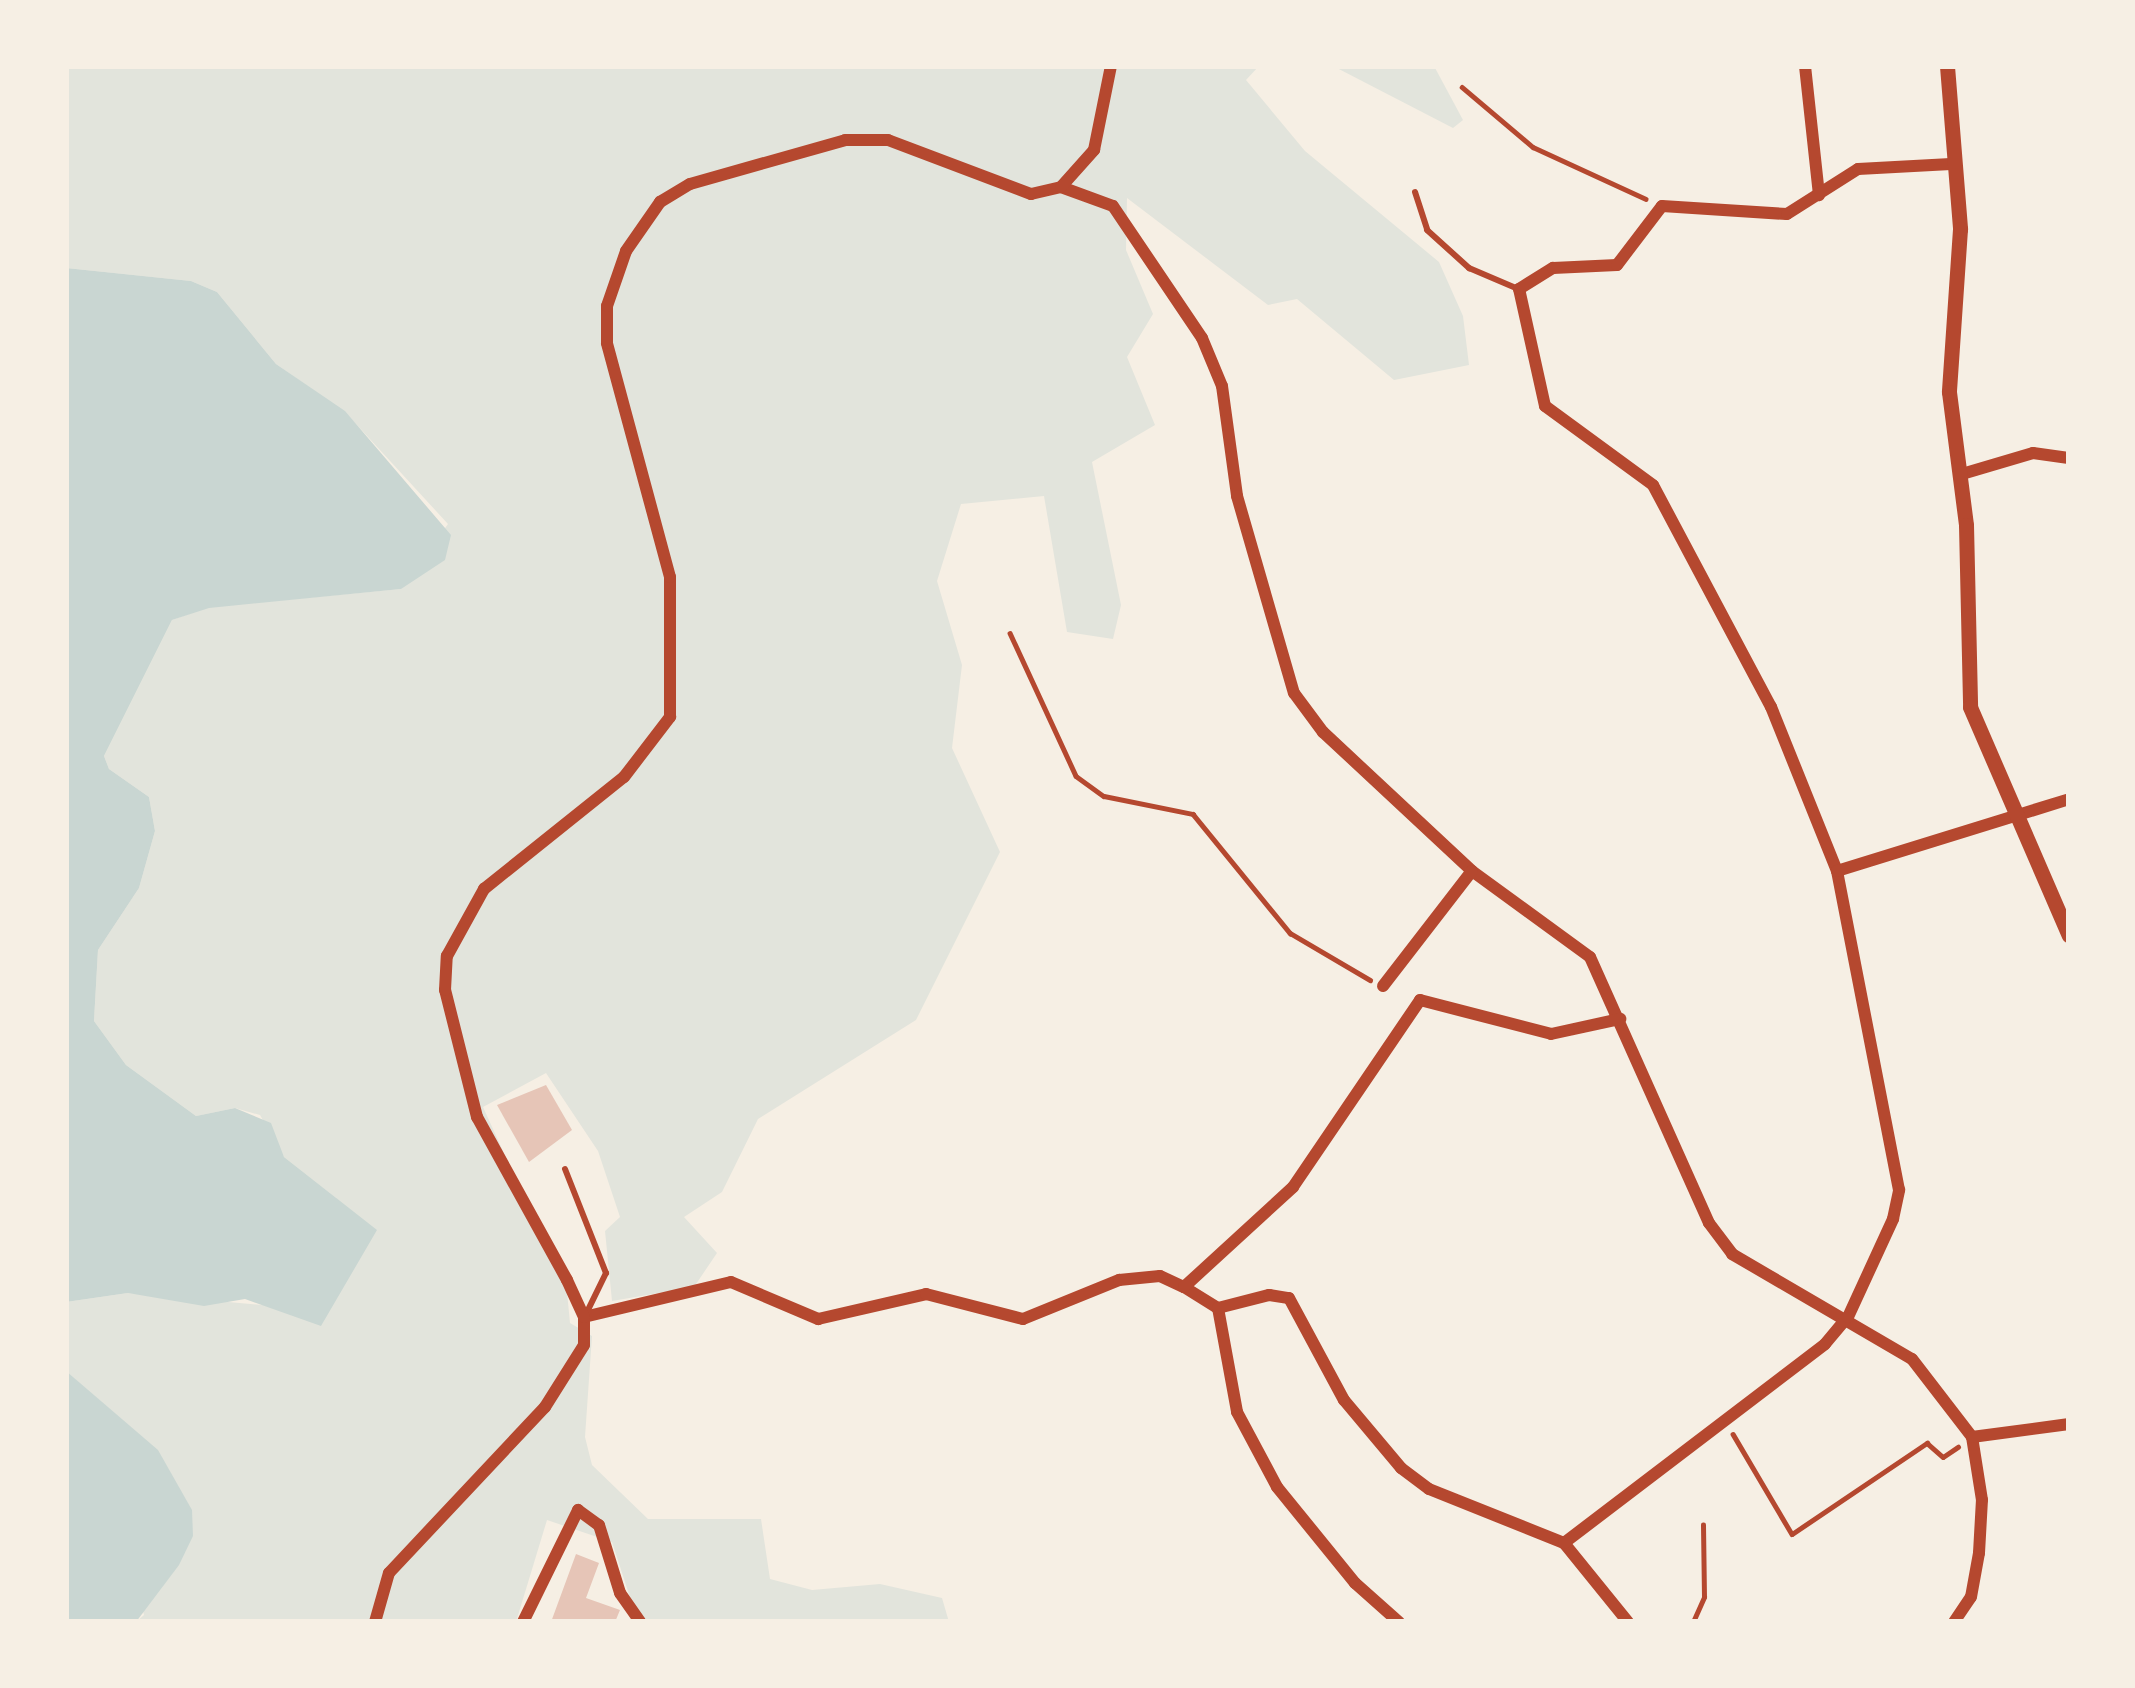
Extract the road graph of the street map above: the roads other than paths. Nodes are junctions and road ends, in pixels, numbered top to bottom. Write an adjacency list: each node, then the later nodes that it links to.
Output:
1 (1111, 66): 5 (street)
2 (1805, 66): 7 (street)
3 (1947, 66): 4 (street)
4 (1951, 164): 7 (street); 10 (street)
5 (1061, 187): 13 (street); 21 (street)
6 (1415, 192): 8 (lane)
7 (1819, 194): 8 (street)
8 (1519, 289): 14 (street)
9 (2069, 458): 10 (street)
10 (1962, 474): 12 (street)
11 (2069, 800): 12 (street)
12 (2010, 812): 14 (street); 15 (street)
13 (1472, 871): 16 (street); 17 (street)
14 (1838, 871): 22 (street)
15 (2069, 936)
16 (1383, 986)
17 (1620, 1019): 19 (street); 22 (street)
18 (565, 1169): 21 (lane)
19 (1184, 1287): 20 (street); 21 (street)
20 (1218, 1308): 25 (street); 29 (street)
21 (584, 1317): 26 (street)
22 (1848, 1317): 24 (street); 25 (street)
23 (2069, 1424): 24 (street)
24 (1972, 1437): 31 (street)
25 (1564, 1543): 30 (street)
26 (375, 1622)
27 (523, 1622): 28 (street)
28 (640, 1622)
29 (1400, 1622)
30 (1628, 1622)
31 (1954, 1622)

